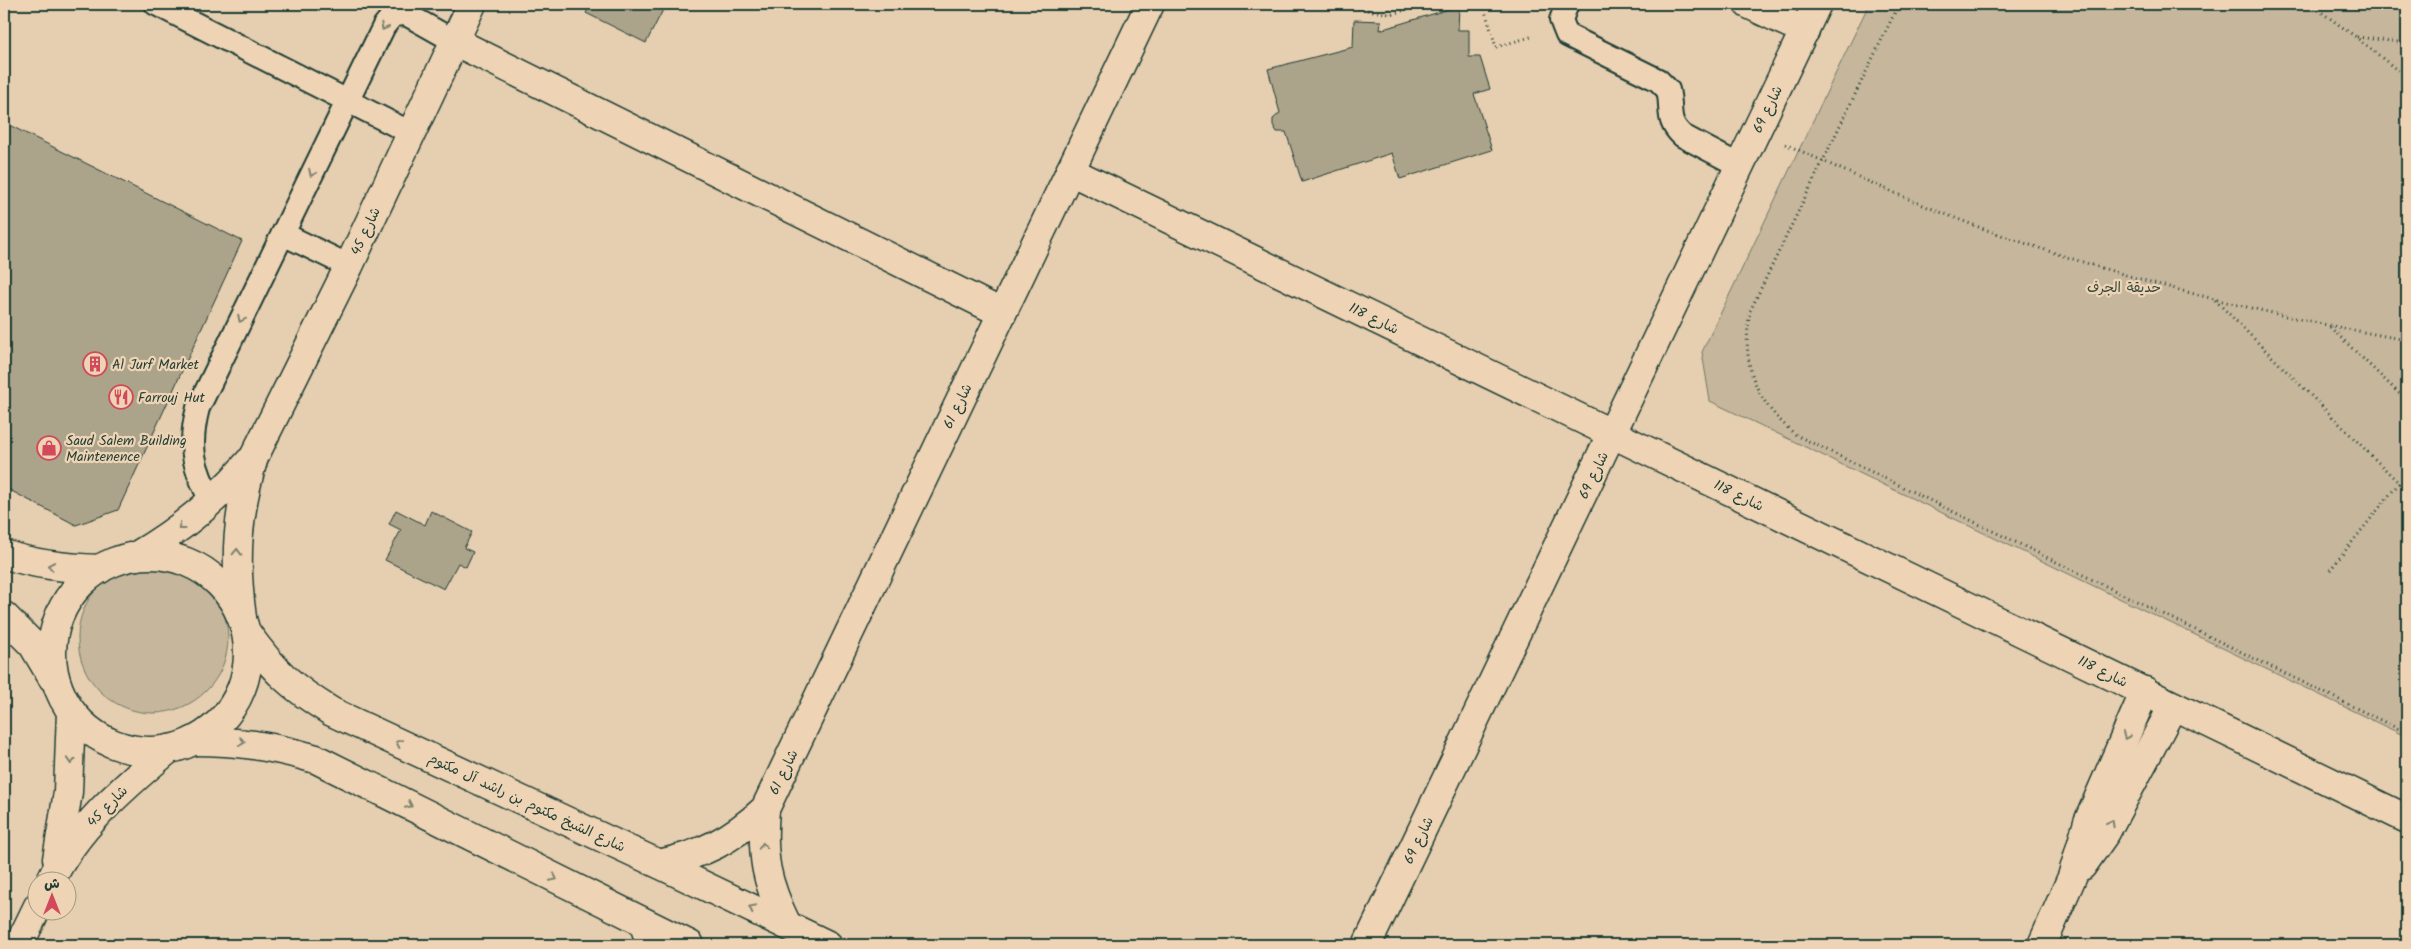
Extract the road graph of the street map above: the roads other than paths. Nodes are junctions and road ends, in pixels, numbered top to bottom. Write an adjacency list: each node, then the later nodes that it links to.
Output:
1 (156, 4): 9 (lane)
2 (472, 4): 8 (street, شارع 45)
3 (1150, 4): 12 (street, شارع 61)
4 (1567, 4): 11 (lane)
5 (1748, 4): 7 (street)
6 (1818, 4): 7 (street, شارع 69)
7 (1805, 31): 11 (street, شارع 69)
8 (454, 41): 9 (lane, one-way to 9); 10 (street, شارع 45); 15 (street)
9 (348, 101): 10 (lane); 13 (lane, one-way to 13)
10 (411, 133): 14 (street, شارع 45)
11 (1740, 166): 16 (street, شارع 69)
12 (1070, 170): 15 (street, شارع 61); 16 (street, شارع 118)
13 (283, 234): 14 (lane); 18 (lane, one-way to 18)
14 (349, 266): 17 (street, شارع 45)
15 (1002, 313): 29 (street, شارع 61)
16 (1612, 433): 25 (street, شارع 118); 41 (street, شارع 69)
17 (254, 457): 18 (street, شارع 45); 23 (street, شارع 45, one-way to 17)
18 (212, 502): 20 (street, شارع 45, one-way to 20)
19 (4, 554): 21 (street, one-way to 19)
20 (136, 556): 21 (street); 23 (street, شارع الشيخ مكتوم بن راشد آل مكتوم)
21 (100, 569): 24 (street)
22 (4, 616): 24 (street)
23 (244, 625): 28 (street, شارع 45); 31 (street, شارع الشيخ مكتوم بن راشد آل مكتوم, one-way to 23)
24 (56, 683): 27 (street)
25 (2145, 691): 26 (street, شارع 118); 34 (street, one-way to 34)
26 (2173, 706): 30 (street, شارع 118); 34 (street, one-way to 26)
27 (71, 712): 28 (street); 32 (street, شارع 45, one-way to 32)
28 (181, 745): 33 (street, شارع 45); 37 (street, one-way to 37)
29 (765, 809): 31 (street, شارع 61); 36 (street, شارع 61, one-way to 29)
30 (2407, 819)
31 (660, 864): 36 (street, شارع الشيخ مكتوم بن راشد آل مكتوم, one-way to 31)
32 (53, 872)
33 (55, 872)
34 (2072, 877): 42 (street)
35 (30, 922): 38 (street)
36 (788, 925): 40 (street, شارع الشيخ مكتوم بن راشد آل مكتوم)
37 (647, 933): 39 (street)
38 (18, 945)
39 (690, 945)
40 (828, 945)
41 (1367, 945)
42 (2042, 945)

